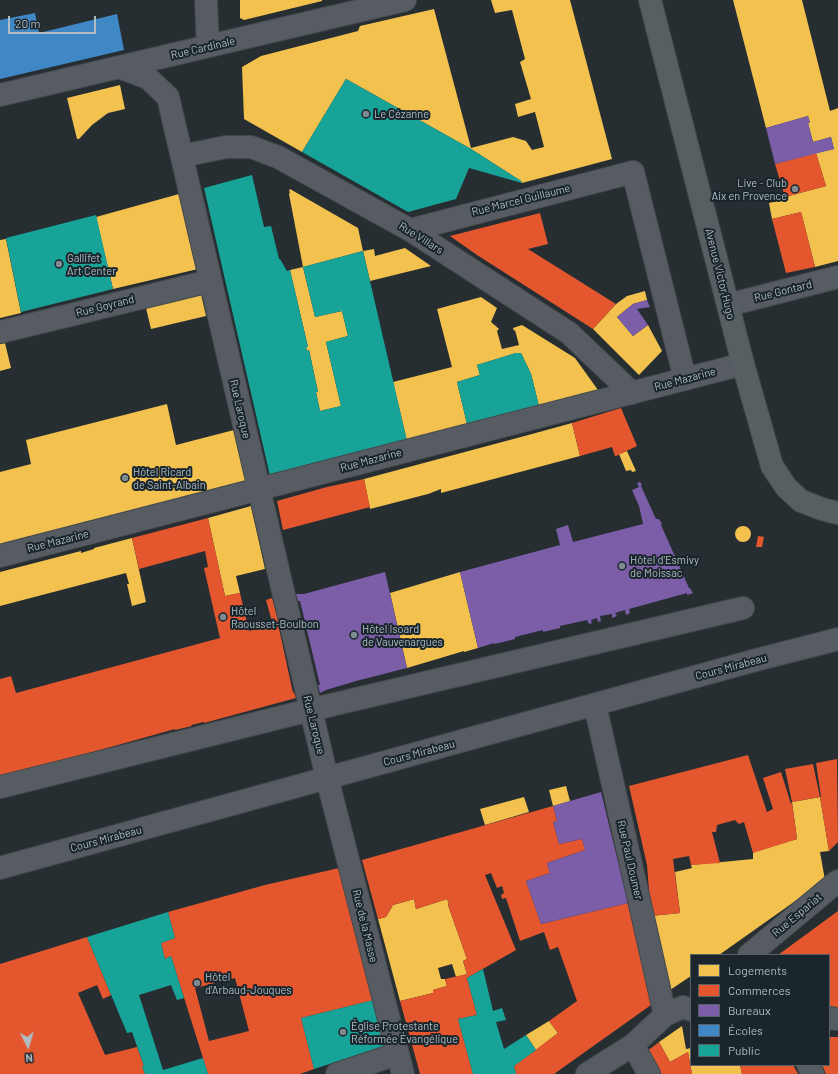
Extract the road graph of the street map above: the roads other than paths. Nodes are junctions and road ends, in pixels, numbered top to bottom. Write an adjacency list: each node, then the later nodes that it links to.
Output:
1 (206, 0): 4 (street)
2 (405, 0): 4 (street, Rue Cardinale)
3 (650, 0): 11 (main road, Avenue Victor Hugo)
4 (208, 46): 5 (street, Rue Cardinale)
5 (119, 67): 6 (street, Rue Cardinale); 7 (street, Rue Laroque)
6 (0, 95)
7 (182, 156): 8 (street, Rue Villars); 10 (street, Rue Laroque)
8 (410, 230): 14 (street, Rue Marcel Guillaume); 15 (street, Rue Villars)
9 (838, 277): 11 (street, Rue Gontard)
10 (210, 281): 12 (street, Rue Goyrand); 16 (street, Rue Laroque)
11 (728, 305): 13 (main road, Avenue Victor Hugo)
12 (0, 332)
13 (743, 364): 14 (street, Rue Mazarine); 17 (main road, Avenue Victor Hugo)
14 (685, 379): 15 (street, Rue Mazarine)
15 (632, 393): 16 (street, Rue Mazarine)
16 (259, 489): 18 (street, Rue Mazarine); 22 (street, Rue Laroque)
17 (838, 513)
18 (0, 556)
19 (743, 608): 22 (street)
20 (838, 639): 21 (street, Cours Mirabeau)
21 (595, 705): 23 (street, Cours Mirabeau); 29 (street, Rue Paul Doumer)
22 (310, 710): 23 (street, Rue Laroque); 24 (street)
23 (327, 778): 25 (street, Cours Mirabeau); 31 (street, Rue de la Masse)
24 (0, 787)
25 (0, 868)
26 (838, 881): 27 (street, Rue Espariat)
27 (753, 952)
28 (690, 1009): 29 (street)
29 (665, 1016): 30 (street)
30 (633, 1045): 33 (street); 34 (street)
31 (400, 1064): 32 (street)
32 (337, 1074)
33 (587, 1074)
34 (649, 1074)

